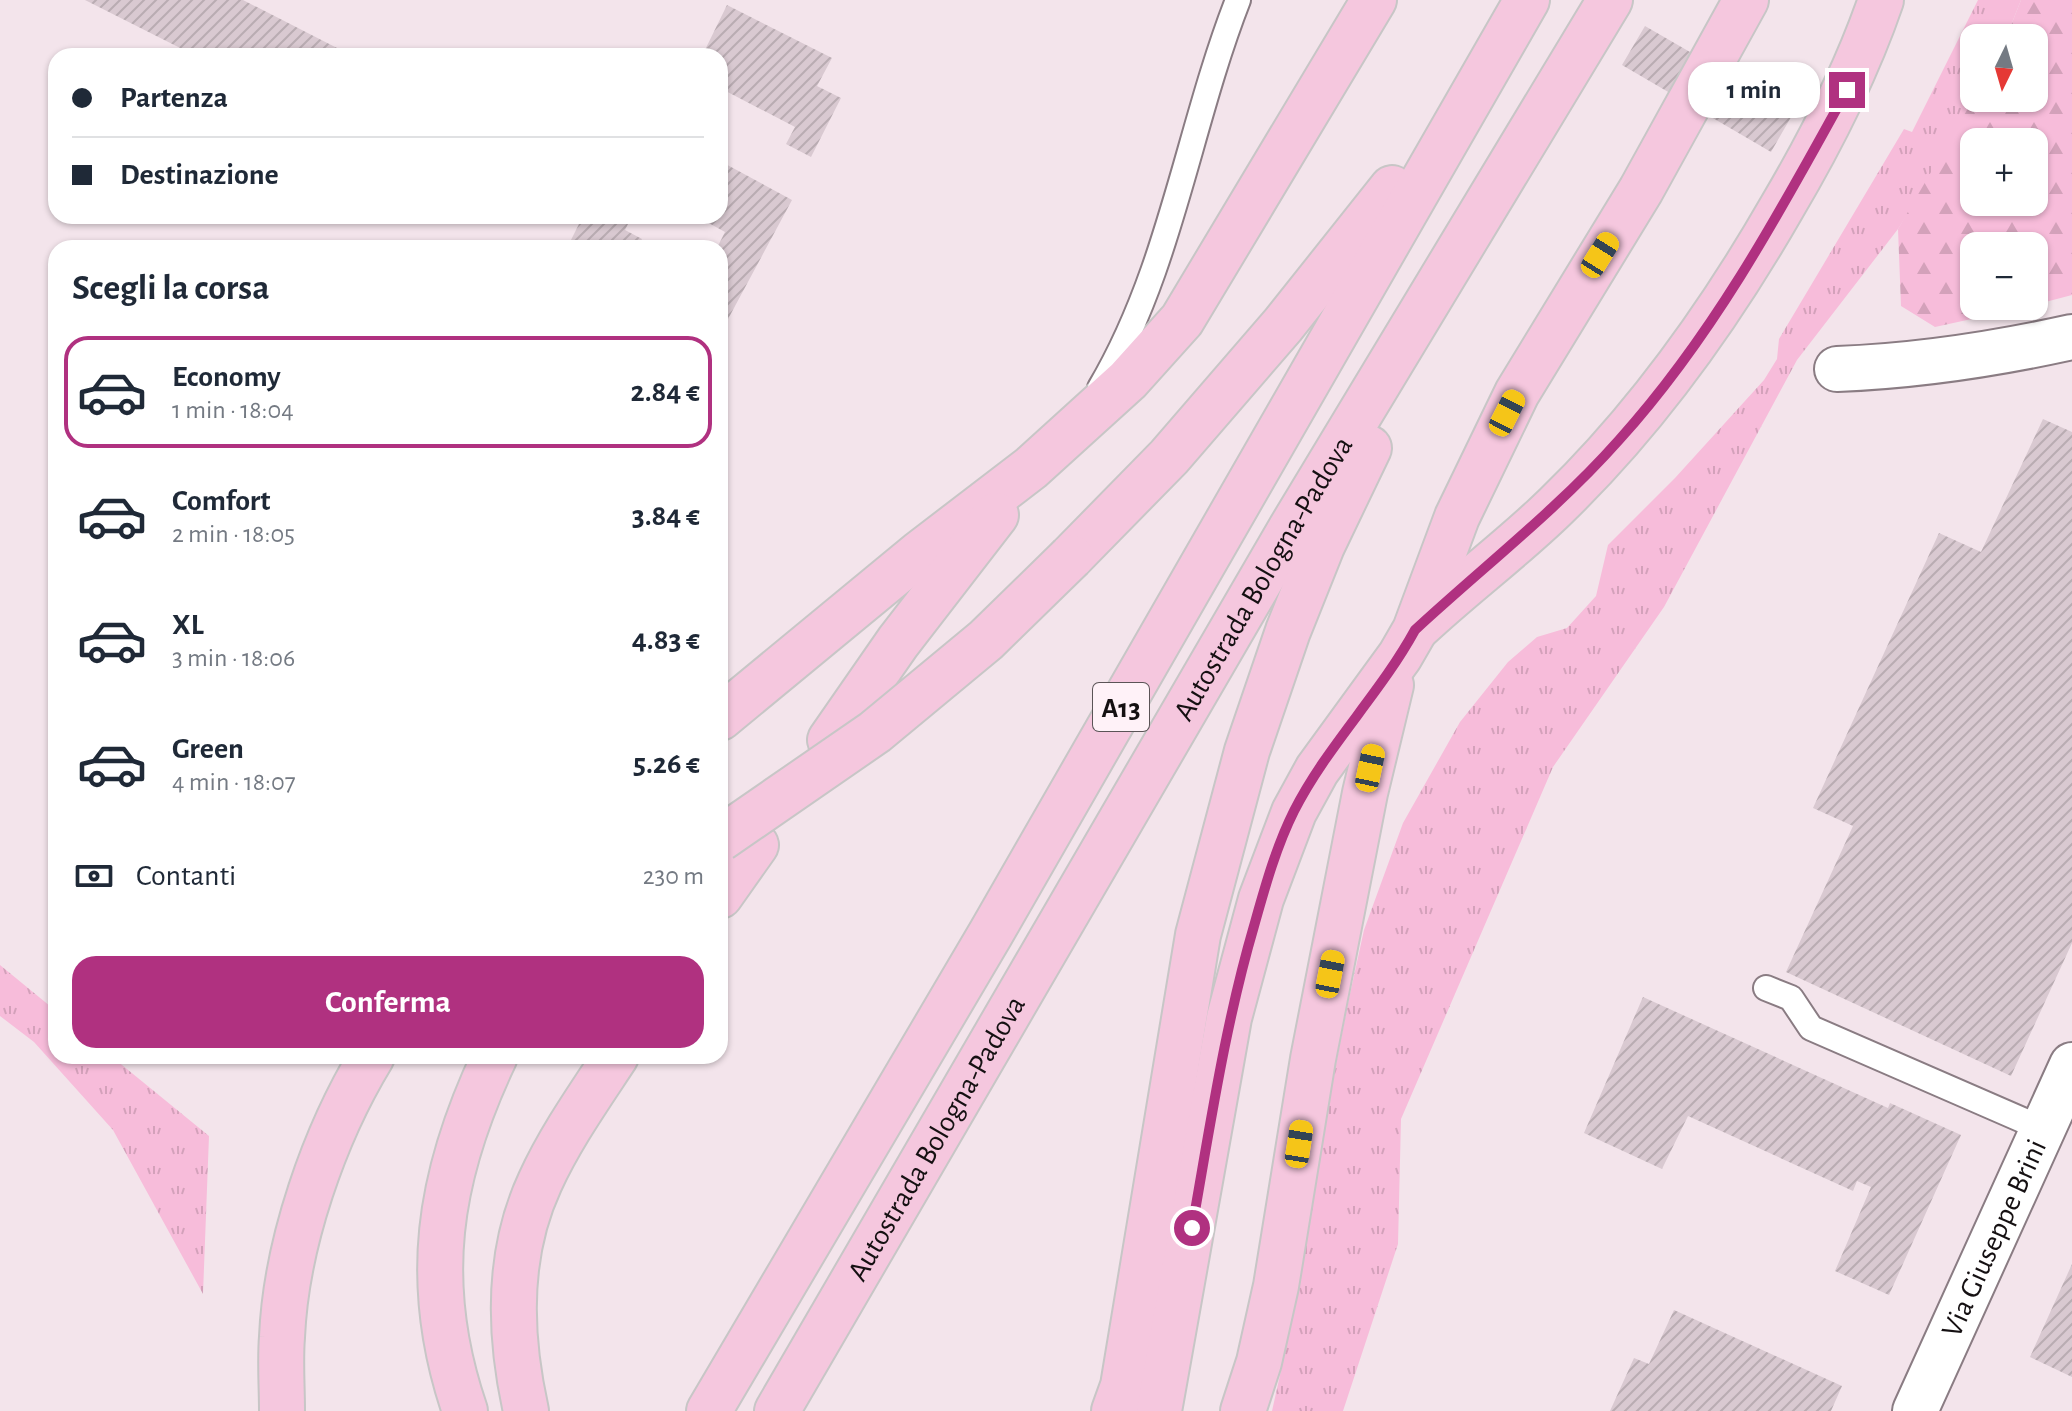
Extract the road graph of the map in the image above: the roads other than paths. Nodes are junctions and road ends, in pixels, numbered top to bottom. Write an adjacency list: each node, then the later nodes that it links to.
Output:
1 (1238, 0): 10 (lane)
2 (1374, 0): 10 (highway)
3 (1610, 0): 7 (highway, Autostrada Bologna-Padova / A13)
4 (1746, 0): 12 (highway)
5 (1881, 0): 12 (highway)
6 (1519, 12): 15 (highway, bridge); 26 (highway, Autostrada Bologna-Padova / A13)
7 (1587, 40): 27 (highway, Autostrada Bologna-Padova / A13); 28 (highway)
8 (2072, 337): 9 (street)
9 (1837, 369)
10 (1071, 430): 11 (highway)
11 (1031, 468): 13 (highway); 14 (highway)
12 (1408, 643): 29 (highway); 30 (highway)
13 (728, 711)
14 (830, 740)
15 (738, 842): 16 (highway)
16 (728, 872)
17 (1766, 988): 22 (lane)
18 (368, 1064): 23 (highway)
19 (492, 1064): 24 (highway)
20 (611, 1064): 25 (highway)
21 (2072, 1065): 22 (street, Via Giuseppe Brini)
22 (2043, 1129): 31 (street, Via Giuseppe Brini)
23 (282, 1411)
24 (465, 1411)
25 (526, 1411)
26 (709, 1411)
27 (777, 1411)
28 (1114, 1411)
29 (1159, 1411)
30 (1243, 1411)
31 (1915, 1411)

